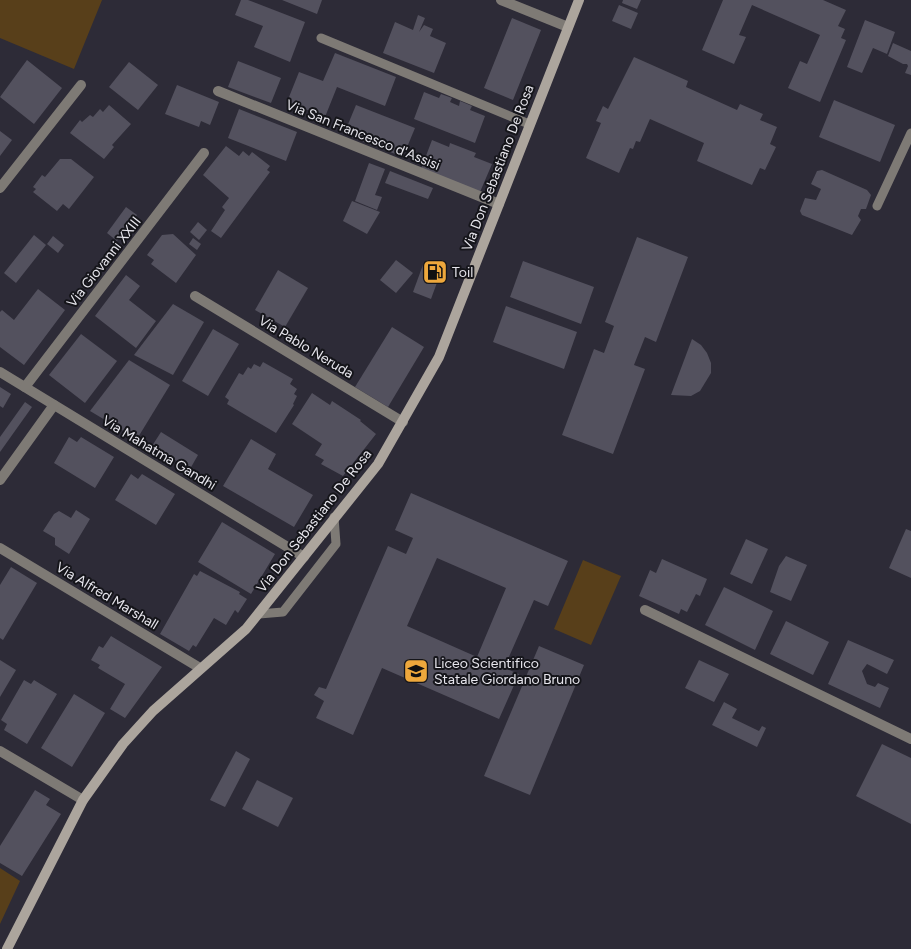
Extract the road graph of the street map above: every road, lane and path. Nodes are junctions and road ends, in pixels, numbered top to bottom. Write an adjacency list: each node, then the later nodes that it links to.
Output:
1 (501, 0): 3 (street)
2 (579, 0): 3 (street, Via Don Sebastiano De Rosa)
3 (568, 27): 7 (street, Via Don Sebastiano De Rosa)
4 (322, 38): 7 (lane)
5 (81, 85): 10 (street)
6 (218, 91): 11 (street, Via San Francesco d'Assisi)
7 (529, 124): 11 (street, Via Don Sebastiano De Rosa)
8 (911, 133): 12 (lane)
9 (204, 153): 15 (street, Via Giovanni XXIII)
10 (0, 188)
11 (499, 204): 17 (street, Via Don Sebastiano De Rosa)
12 (877, 206)
13 (195, 296): 17 (street, Via Pablo Neruda)
14 (0, 372): 15 (street, Via Mahatma Gandhi)
15 (25, 387): 16 (street, Via Mahatma Gandhi)
16 (54, 405): 18 (street); 21 (street, Via Mahatma Gandhi)
17 (402, 422): 19 (street, Via Don Sebastiano De Rosa)
18 (0, 480)
19 (334, 517): 21 (street, Via Don Sebastiano De Rosa); 23 (lane)
20 (0, 548): 24 (street, Via Alfred Marshall)
21 (304, 557): 23 (street, Via Don Sebastiano De Rosa)
22 (644, 610): 25 (street)
23 (259, 614): 24 (street, Via Don Sebastiano De Rosa)
24 (200, 668): 27 (street, Via Don Sebastiano De Rosa)
25 (911, 739)
26 (0, 751): 27 (street)
27 (83, 800): 28 (street, Via Don Sebastiano De Rosa)
28 (7, 949)

